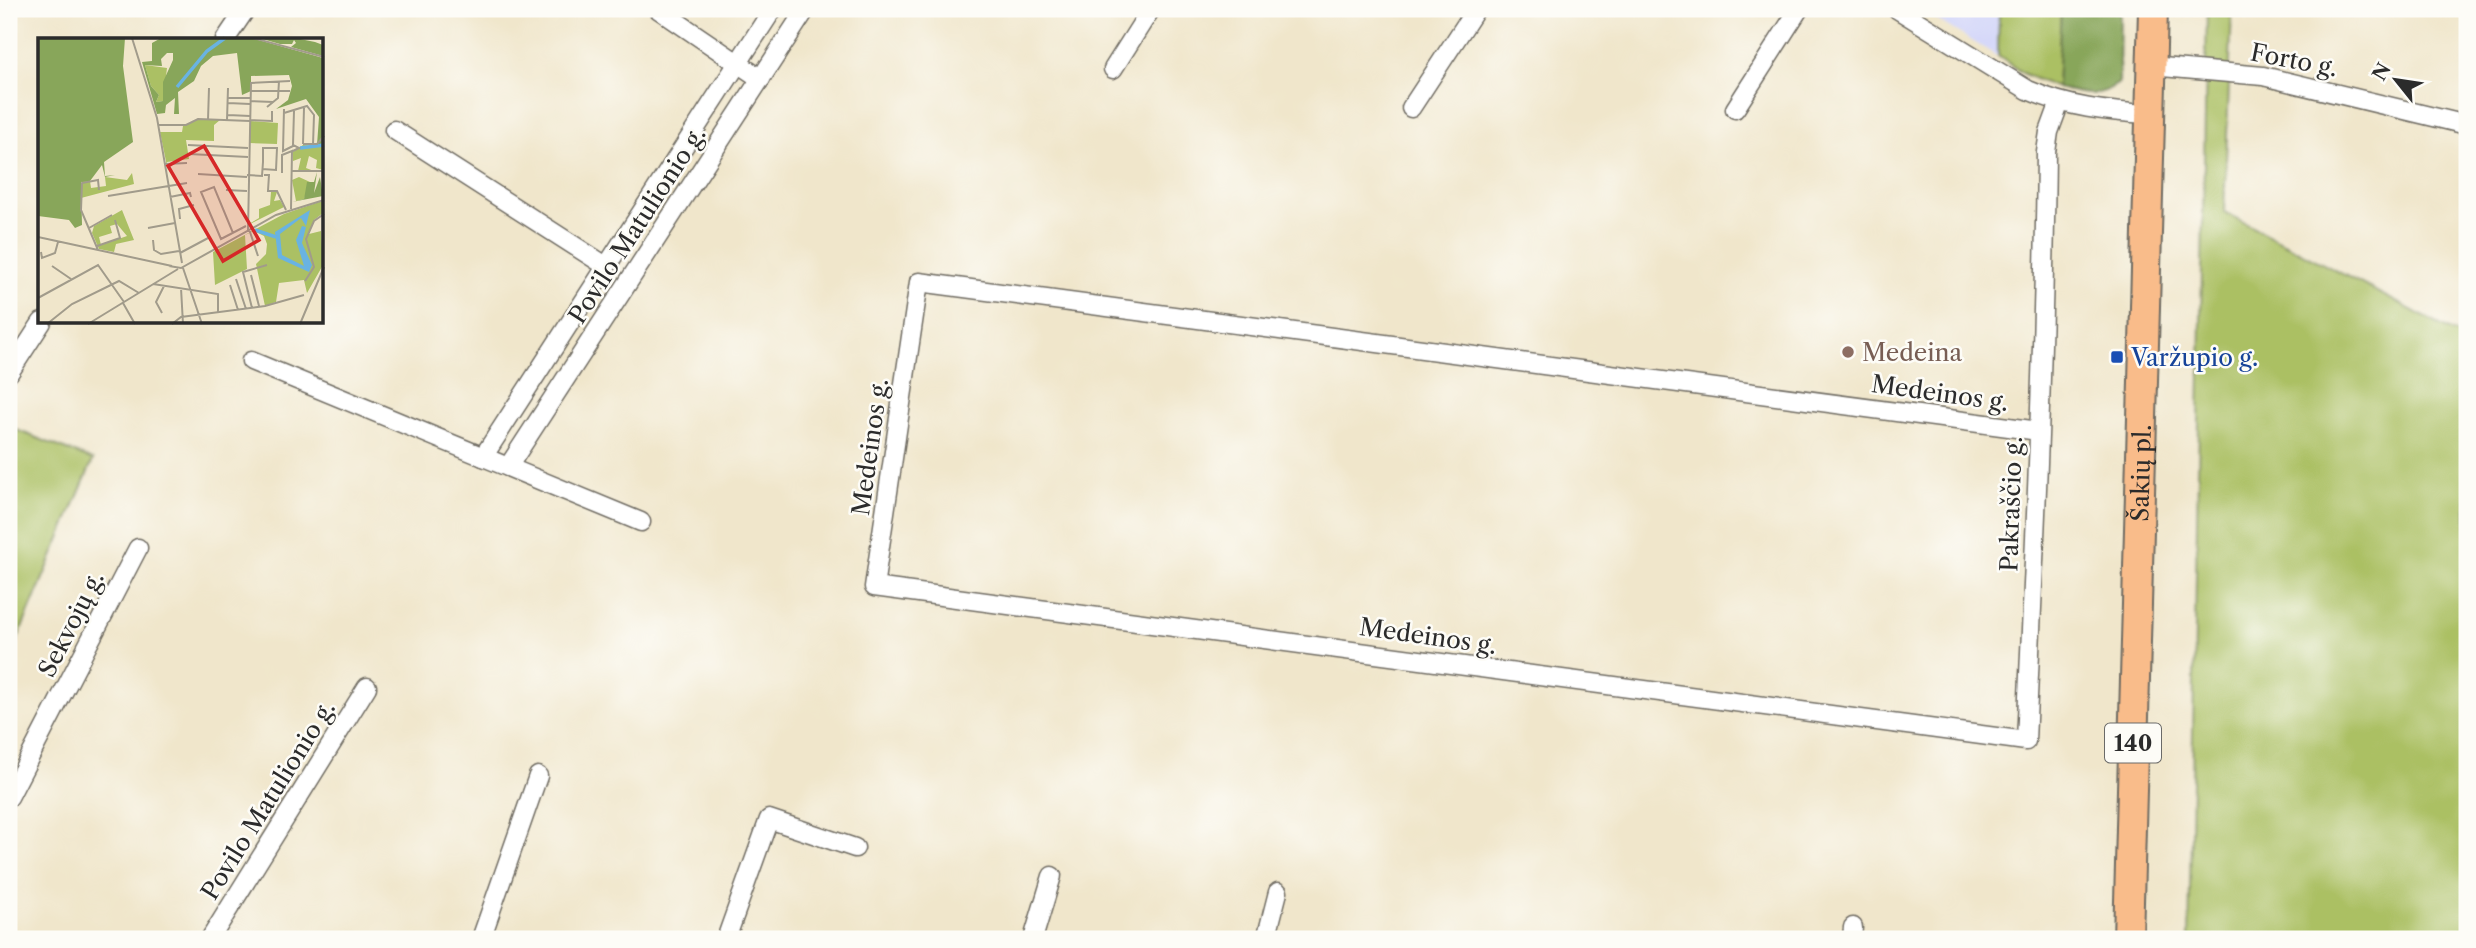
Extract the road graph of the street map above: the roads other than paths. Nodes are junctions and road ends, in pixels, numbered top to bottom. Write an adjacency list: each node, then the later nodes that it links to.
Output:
1 (246, 9): 10 (street)
2 (658, 9): 11 (street)
3 (774, 9): 11 (street, Povilo Matulionio g.)
4 (806, 9): 14 (street, Povilo Matulionio g.)
5 (1151, 9): 13 (street)
6 (1476, 9): 16 (street)
7 (1799, 9): 17 (street)
8 (1897, 9): 15 (street)
9 (2153, 9): 12 (main road, Šakių pl. / 140)
10 (226, 38)
11 (738, 63): 14 (street); 21 (street, Povilo Matulionio g.)
12 (2151, 66): 18 (main road, Šakių pl. / 140); 19 (street, Forto g.)
13 (1113, 69)
14 (761, 79): 27 (street, Povilo Matulionio g.)
15 (2060, 102): 18 (street); 25 (street, Pakraščio g.)
16 (1411, 108)
17 (1735, 109)
18 (2150, 114): 42 (main road, Šakių pl. / 140)
19 (2467, 125)
20 (394, 130): 21 (street)
21 (606, 266): 26 (street, Povilo Matulionio g.)
22 (41, 324): 24 (street)
23 (251, 361): 26 (street)
24 (9, 373)
25 (2039, 431): 31 (street, Pakraščio g.); 31 (street, Medeinos g.)
26 (483, 457): 27 (street)
27 (508, 467): 28 (street)
28 (641, 522)
29 (138, 548): 33 (street, Sekvojų g.)
30 (367, 687): 37 (street, Povilo Matulionio g.)
31 (2026, 741)
32 (538, 776): 38 (street)
33 (9, 797)
34 (855, 848): 39 (street)
35 (1052, 876): 40 (street)
36 (1278, 892): 41 (street)
37 (210, 939)
38 (481, 939)
39 (726, 939)
40 (1033, 939)
41 (1266, 939)
42 (2128, 939)

